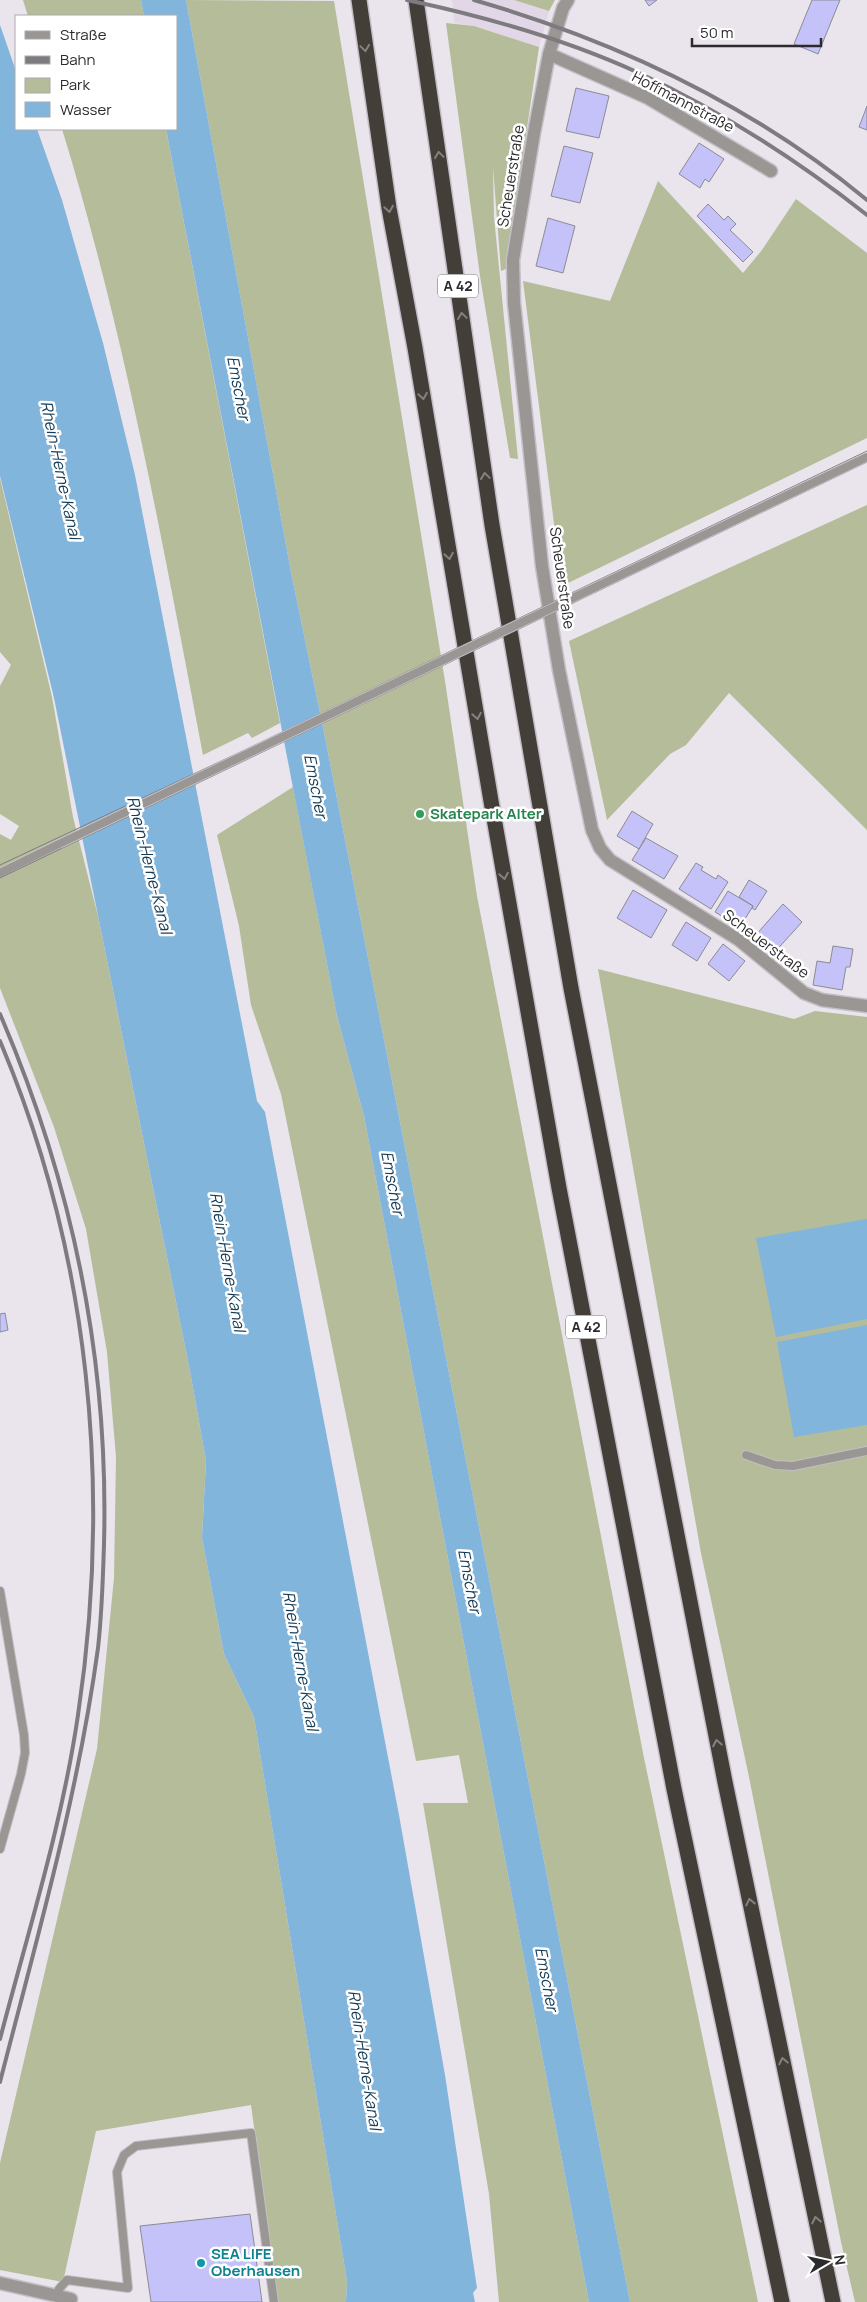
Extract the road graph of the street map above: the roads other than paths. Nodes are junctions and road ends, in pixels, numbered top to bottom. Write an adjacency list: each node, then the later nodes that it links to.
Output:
1 (359, 0): 19 (highway, A 42, one-way to 19)
2 (416, 0): 5 (highway, A 42)
3 (426, 0): 5 (highway)
4 (568, 0): 6 (street, Scheuerstraße)
5 (423, 48): 20 (highway, A 42, one-way to 5)
6 (549, 54): 7 (street, Hoffmannstraße); 10 (street, Scheuerstraße)
7 (771, 171)
8 (867, 457): 9 (lane, bridge)
9 (0, 873)
10 (867, 1006)
11 (867, 1451): 12 (lane)
12 (746, 1455)
13 (0, 1591): 14 (lane)
14 (0, 1849)
15 (0, 2283): 16 (street)
16 (58, 2299): 17 (street); 18 (lane)
17 (71, 2299)
18 (274, 2302)
19 (782, 2302)
20 (833, 2302)

